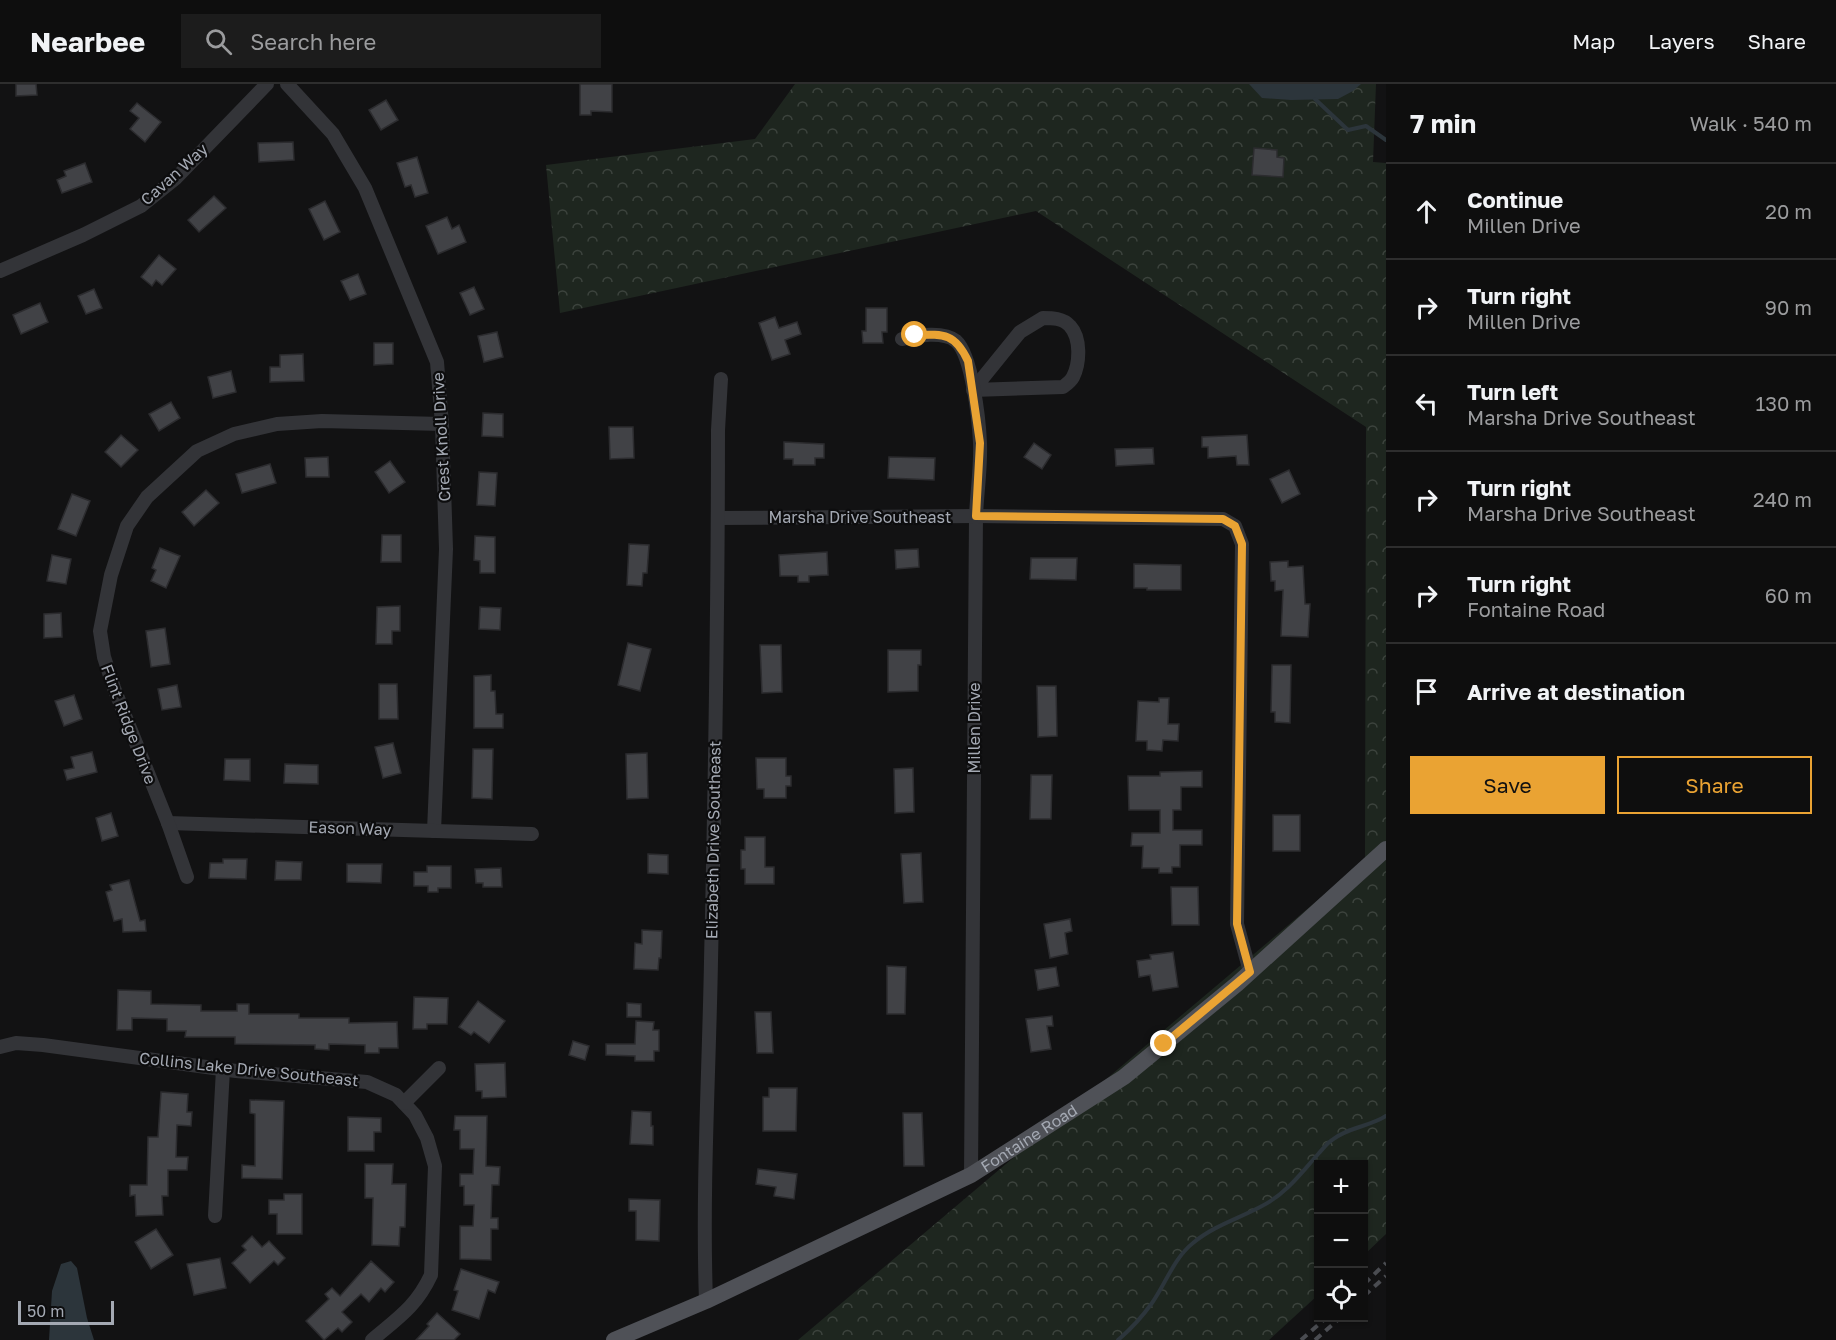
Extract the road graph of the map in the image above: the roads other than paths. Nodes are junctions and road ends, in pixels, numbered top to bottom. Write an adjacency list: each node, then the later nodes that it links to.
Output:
1 (267, 84): 3 (street, Cavan Way)
2 (287, 84): 7 (street, Crest Knoll Drive)
3 (0, 271)
4 (902, 339): 6 (street, Millen Drive)
5 (722, 379): 9 (street, Elizabeth Drive Southeast)
6 (973, 390): 6 (street); 8 (street, Millen Drive)
7 (442, 424): 10 (street, Flint Ridge Drive); 11 (street, Crest Knoll Drive)
8 (976, 516): 9 (street, Marsha Drive Southeast); 15 (street, Marsha Drive Southeast); 20 (street, Millen Drive)
9 (718, 518): 22 (street, Elizabeth Drive Southeast)
10 (168, 823): 11 (street, Eason Way); 14 (street, Flint Ridge Drive)
11 (434, 831): 12 (street, Eason Way)
12 (532, 834)
13 (1386, 849): 15 (main road, Fontaine Road)
14 (187, 877)
15 (1250, 972): 20 (main road, Fontaine Road)
16 (0, 1047): 18 (street, Collins Lake Drive Southeast)
17 (439, 1068): 19 (street)
18 (223, 1070): 19 (street, Collins Lake Drive Southeast); 21 (street)
19 (404, 1103): 23 (street, Collins Lake Drive Southeast)
20 (971, 1175): 22 (main road, Fontaine Road)
21 (215, 1216)
22 (706, 1301): 24 (main road, Fontaine Road)
23 (372, 1340)
24 (614, 1340)

